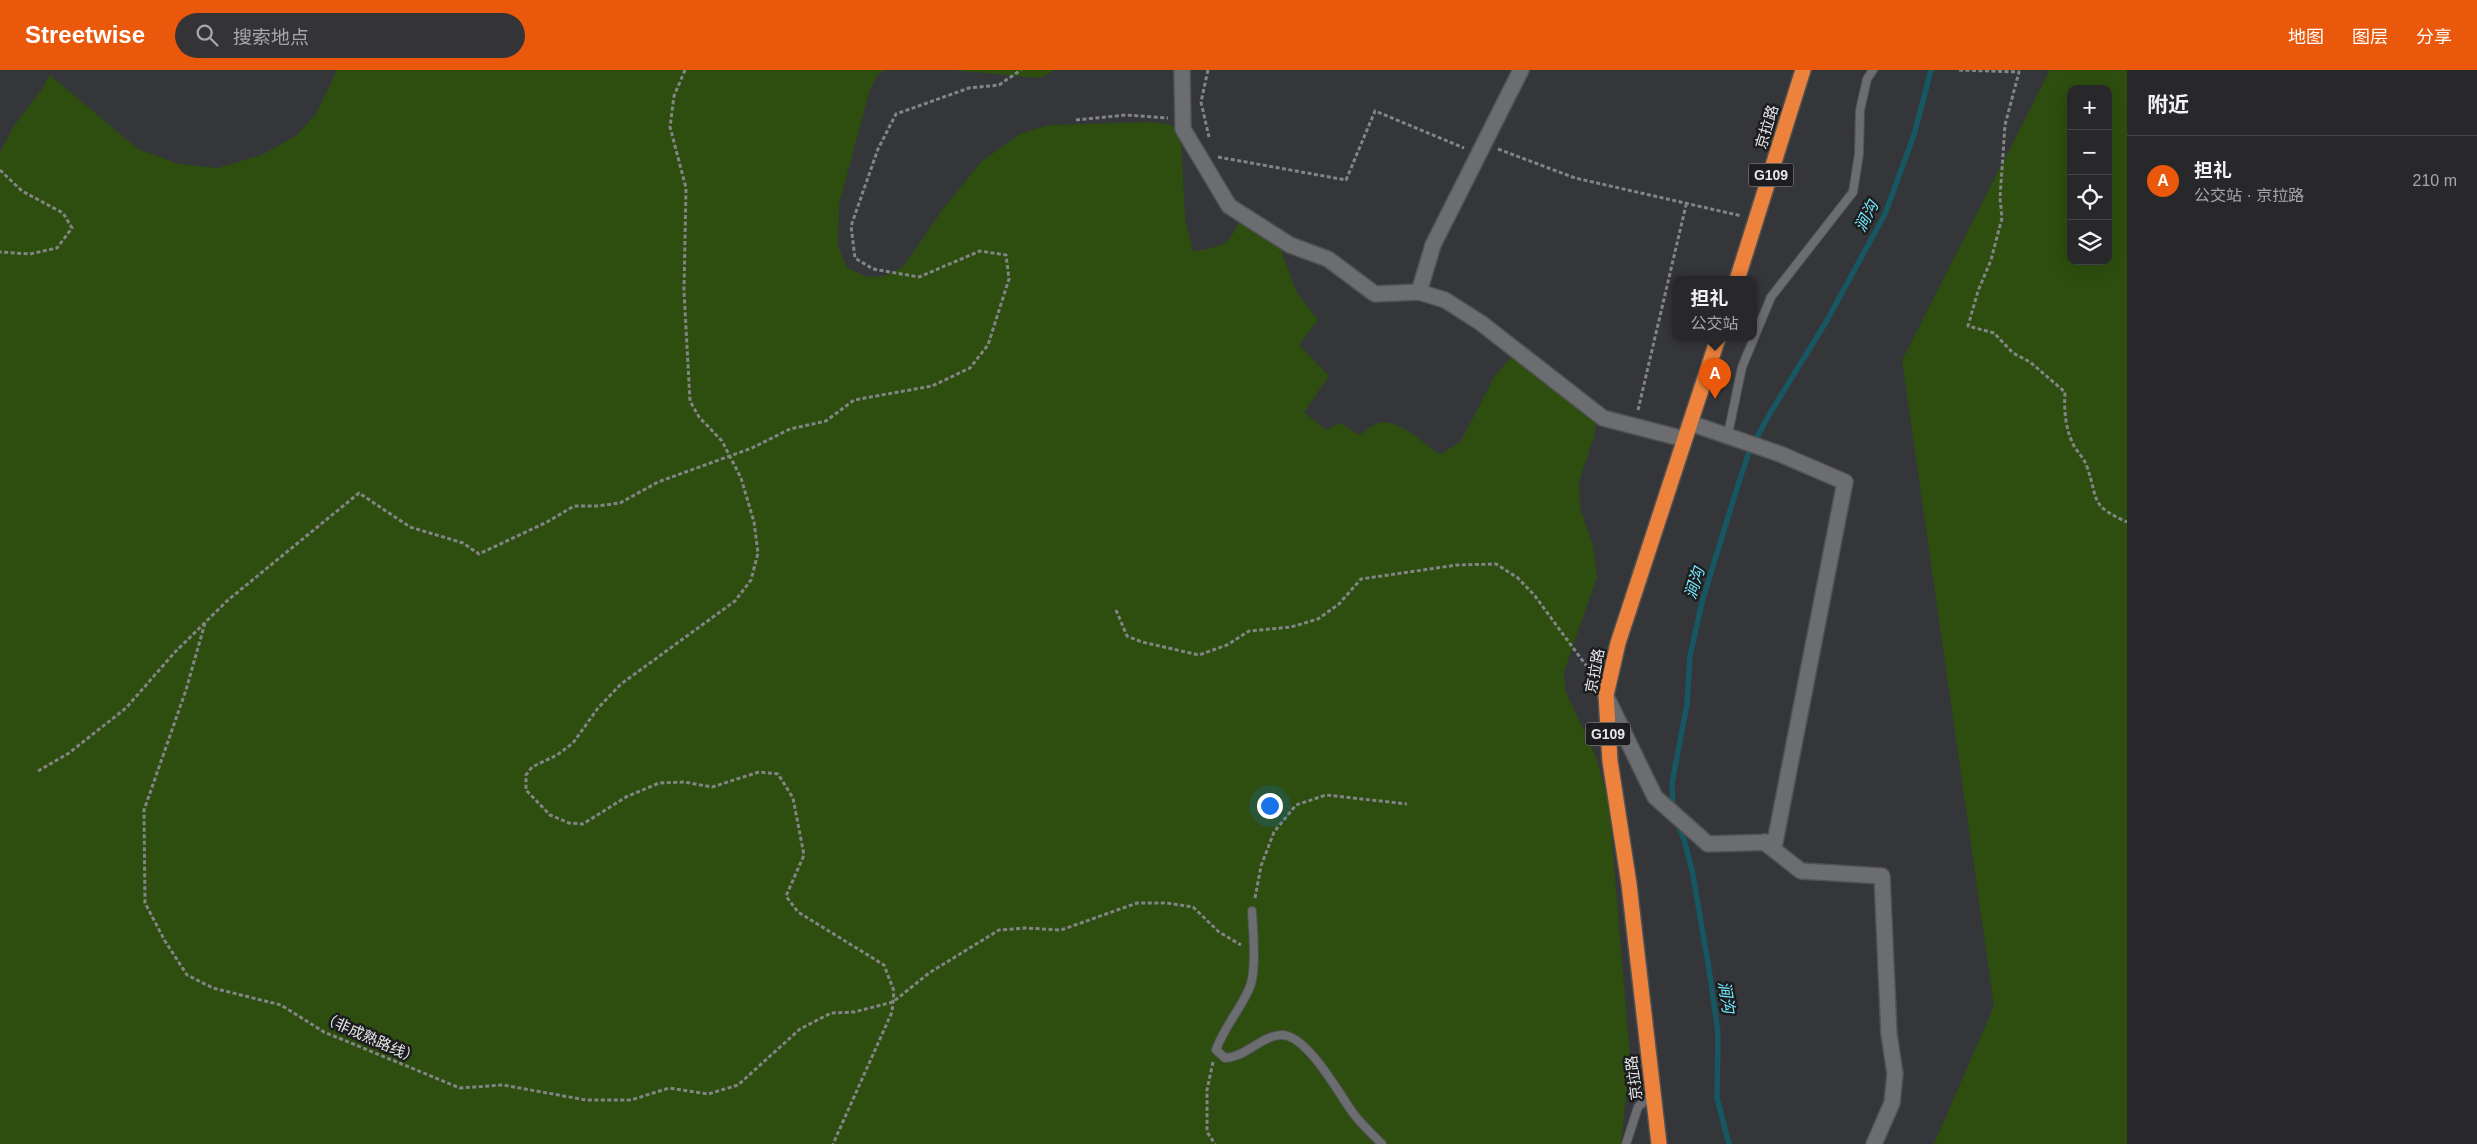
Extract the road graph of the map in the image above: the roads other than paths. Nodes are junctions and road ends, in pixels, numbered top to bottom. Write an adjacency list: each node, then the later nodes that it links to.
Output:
1 (1182, 70): 6 (street)
2 (1521, 70): 6 (street)
3 (1803, 70): 5 (highway, 京拉路 / G109)
4 (1872, 70): 7 (lane)
5 (1738, 276)
6 (1420, 292): 12 (street)
7 (1757, 331)
8 (1717, 341): 10 (highway, 京拉路 / G109)
9 (1753, 341): 11 (lane)
10 (1690, 423): 11 (street); 12 (highway, 京拉路 / G109)
11 (1728, 434): 14 (street)
12 (1684, 439): 13 (highway, 京拉路 / G109)
13 (1606, 695): 14 (street); 16 (highway, 京拉路 / G109)
14 (1764, 842): 20 (street)
15 (1252, 911): 17 (lane)
16 (1654, 1092): 18 (lane); 19 (highway, 京拉路 / G109)
17 (1382, 1144)
18 (1626, 1144)
19 (1659, 1144)
20 (1874, 1144)

